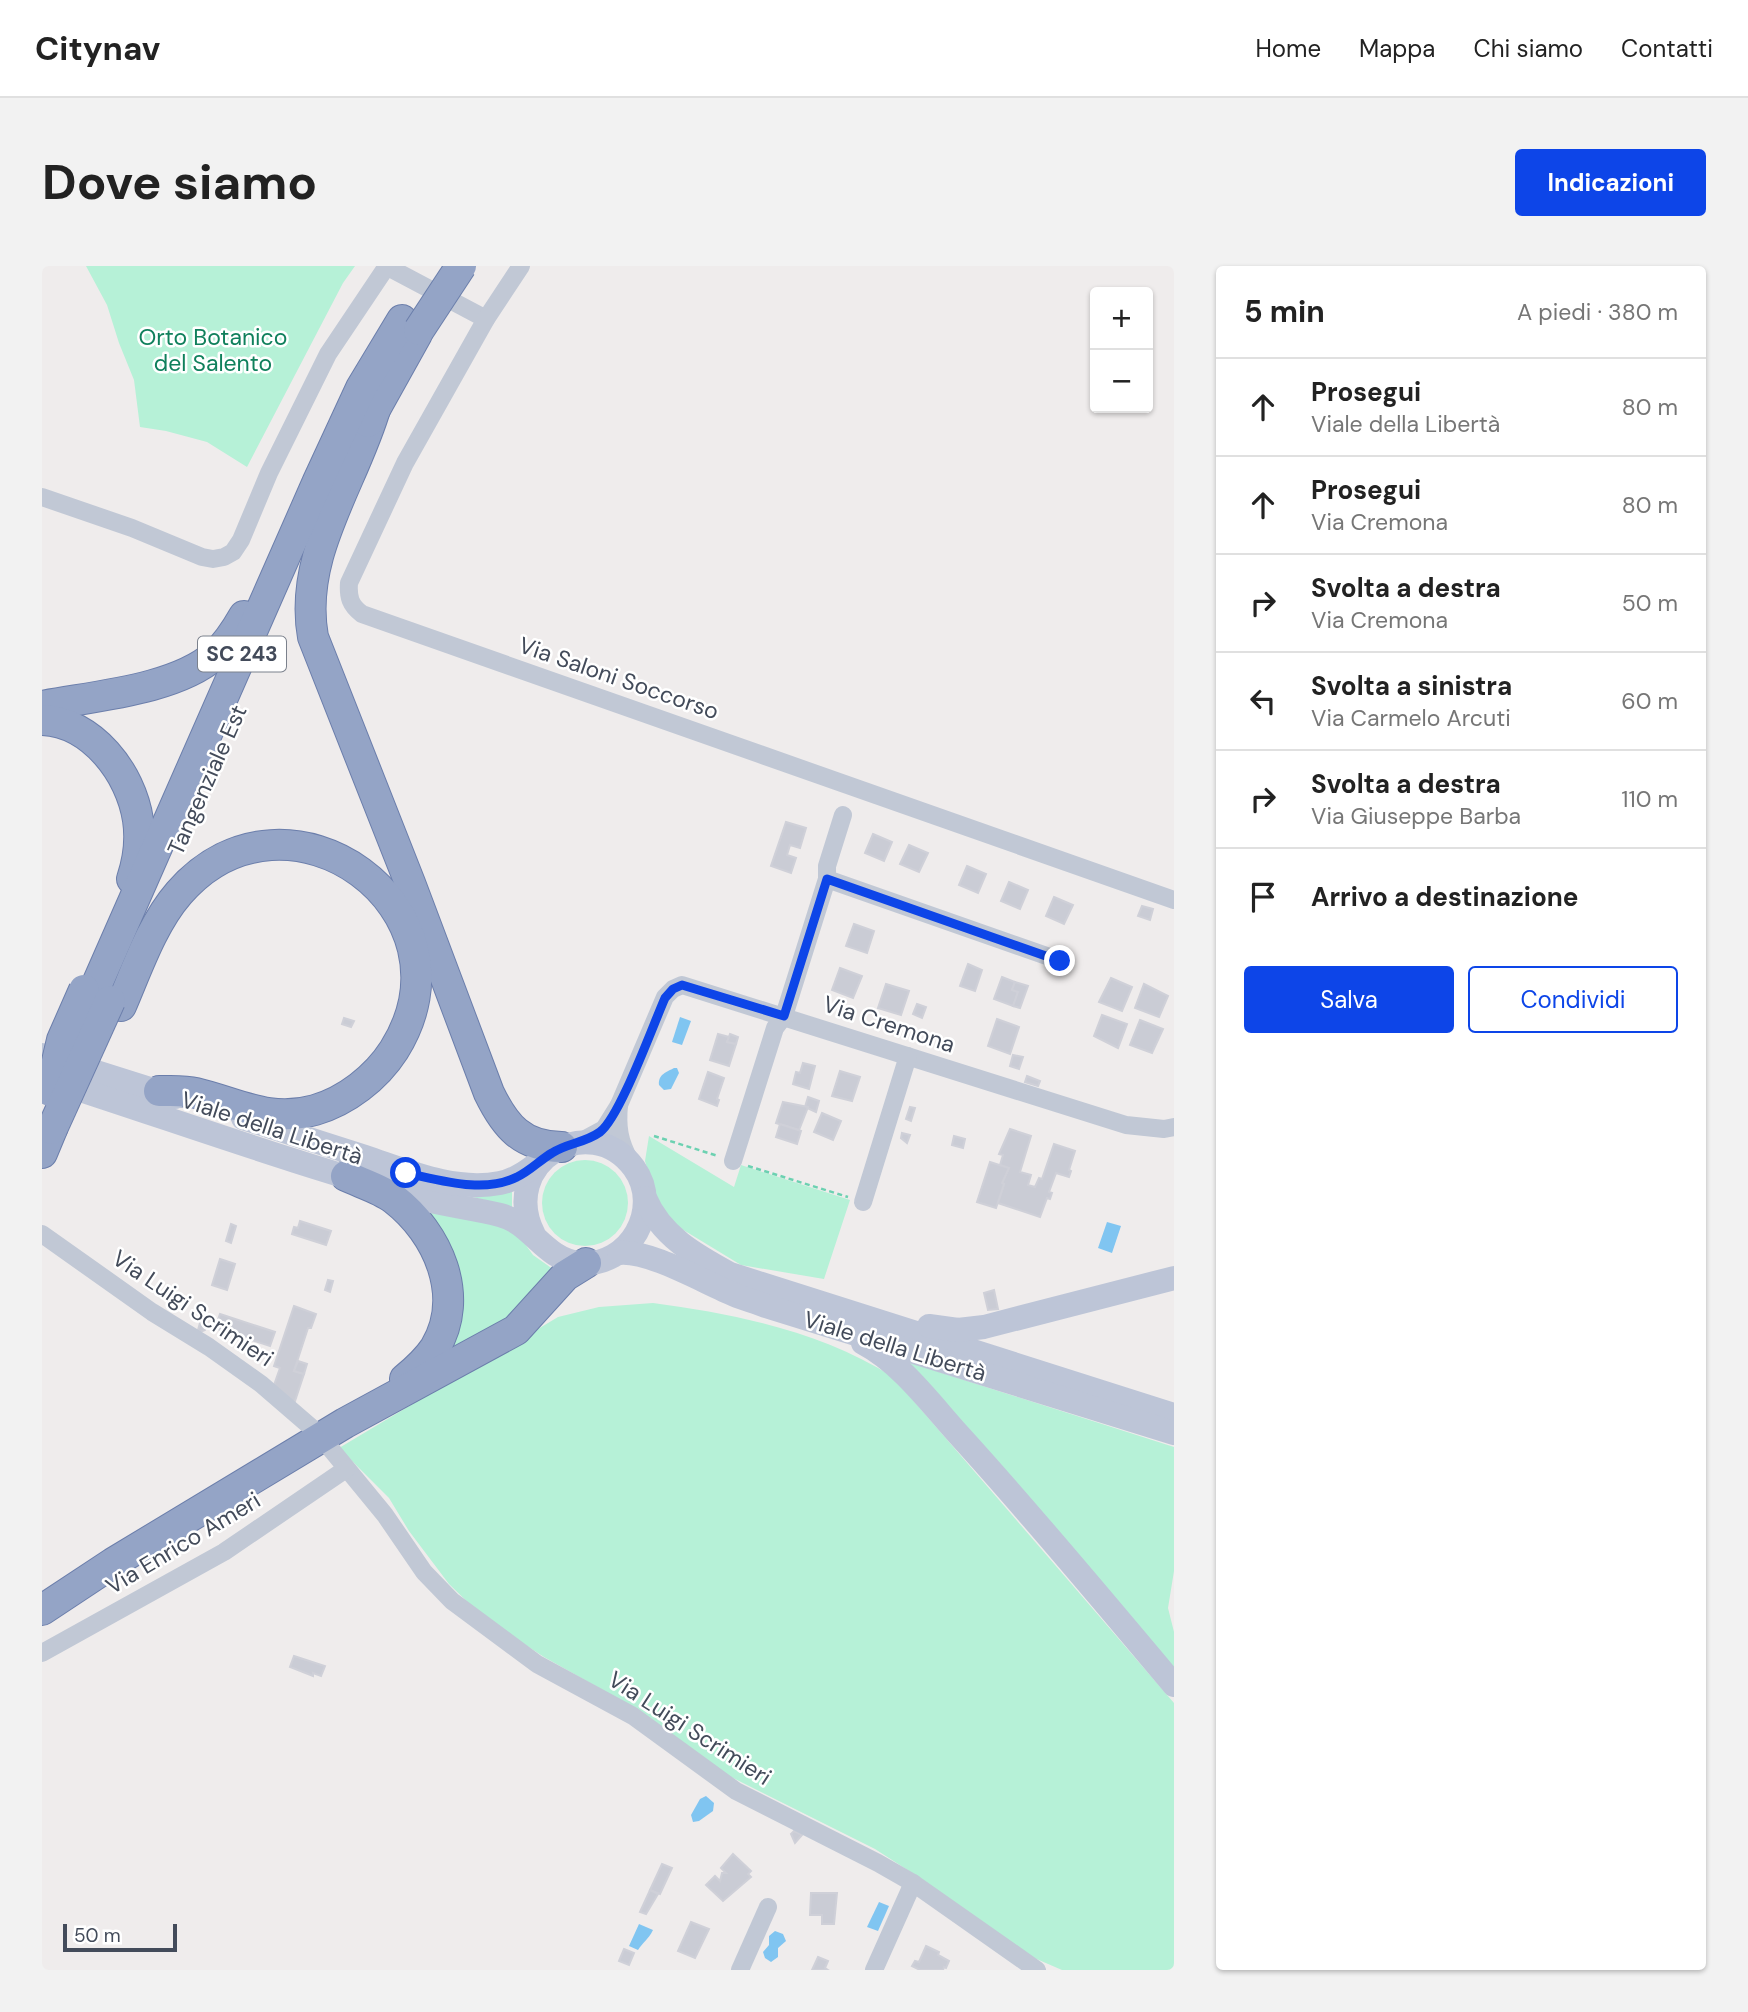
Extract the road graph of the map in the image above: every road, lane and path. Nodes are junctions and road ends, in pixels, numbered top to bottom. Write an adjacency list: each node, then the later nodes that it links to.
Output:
1 (386, 266): 5 (street); 9 (street)
2 (437, 266): 6 (highway, Tangenziale Est / SC 243)
3 (461, 266): 6 (highway, Tangenziale Est / SC 243, bridge)
4 (521, 266): 5 (street, Via Saloni Soccorso)
5 (486, 320): 14 (street, Via Saloni Soccorso)
6 (410, 325): 7 (highway, Tangenziale Est / SC 243); 8 (highway, Tangenziale Est / SC 243)
7 (376, 406): 16 (highway, Tangenziale Est / SC 243); 25 (highway)
8 (318, 481): 10 (highway); 16 (highway, Tangenziale Est / SC 243)
9 (42, 497)
10 (42, 706)
11 (42, 720): 16 (highway)
12 (843, 815): 13 (street)
13 (827, 879): 15 (street); 17 (street)
14 (1174, 900)
15 (1060, 961)
16 (102, 998): 20 (highway); 22 (highway, bridge); 22 (highway, bridge)
17 (784, 1016): 19 (street, Via Cremona); 21 (street, Via Cremona); 26 (street)
18 (42, 1055): 20 (main road, Viale della Libertà)
19 (908, 1056): 23 (street, Via Cremona); 30 (street)
20 (159, 1091): 25 (main road, Viale della Libertà)
21 (620, 1105): 25 (street, Via Cremona); 27 (street, Via Cremona)
22 (49, 1110): 28 (main road, Viale della Libertà)
23 (1174, 1126)
24 (654, 1136): 26 (path)
25 (561, 1150): 27 (main road); 32 (main road)
26 (733, 1161): 30 (path)
27 (633, 1167): 29 (main road, Viale della Libertà)
28 (345, 1176): 32 (main road, Viale della Libertà); 39 (highway)
29 (645, 1198): 33 (main road); 36 (main road, Viale della Libertà)
30 (863, 1202)
31 (42, 1234): 40 (street, Via Luigi Scrimieri)
32 (534, 1235): 34 (main road, Viale della Libertà)
33 (619, 1253): 34 (main road, Viale della Libertà); 37 (main road, Viale della Libertà)
34 (586, 1263): 39 (highway)
35 (1174, 1278): 36 (main road)
36 (769, 1287): 38 (main road, Viale della Libertà)
37 (814, 1321): 41 (main road, Viale della Libertà); 48 (main road)
38 (1174, 1415)
39 (345, 1423): 44 (highway)
40 (312, 1429)
41 (1174, 1433)
42 (330, 1448): 43 (street, Via Luigi Scrimieri)
43 (346, 1469): 47 (street, Via Enrico Ameri); 49 (street, Via Luigi Scrimieri)
44 (113, 1563): 45 (highway); 46 (highway)
45 (42, 1594)
46 (42, 1610)
47 (42, 1653)
48 (1174, 1685)
49 (913, 1884): 52 (street); 53 (street, Via Luigi Scrimieri)
50 (768, 1907): 51 (street)
51 (740, 1970)
52 (874, 1970)
53 (1037, 1970)

